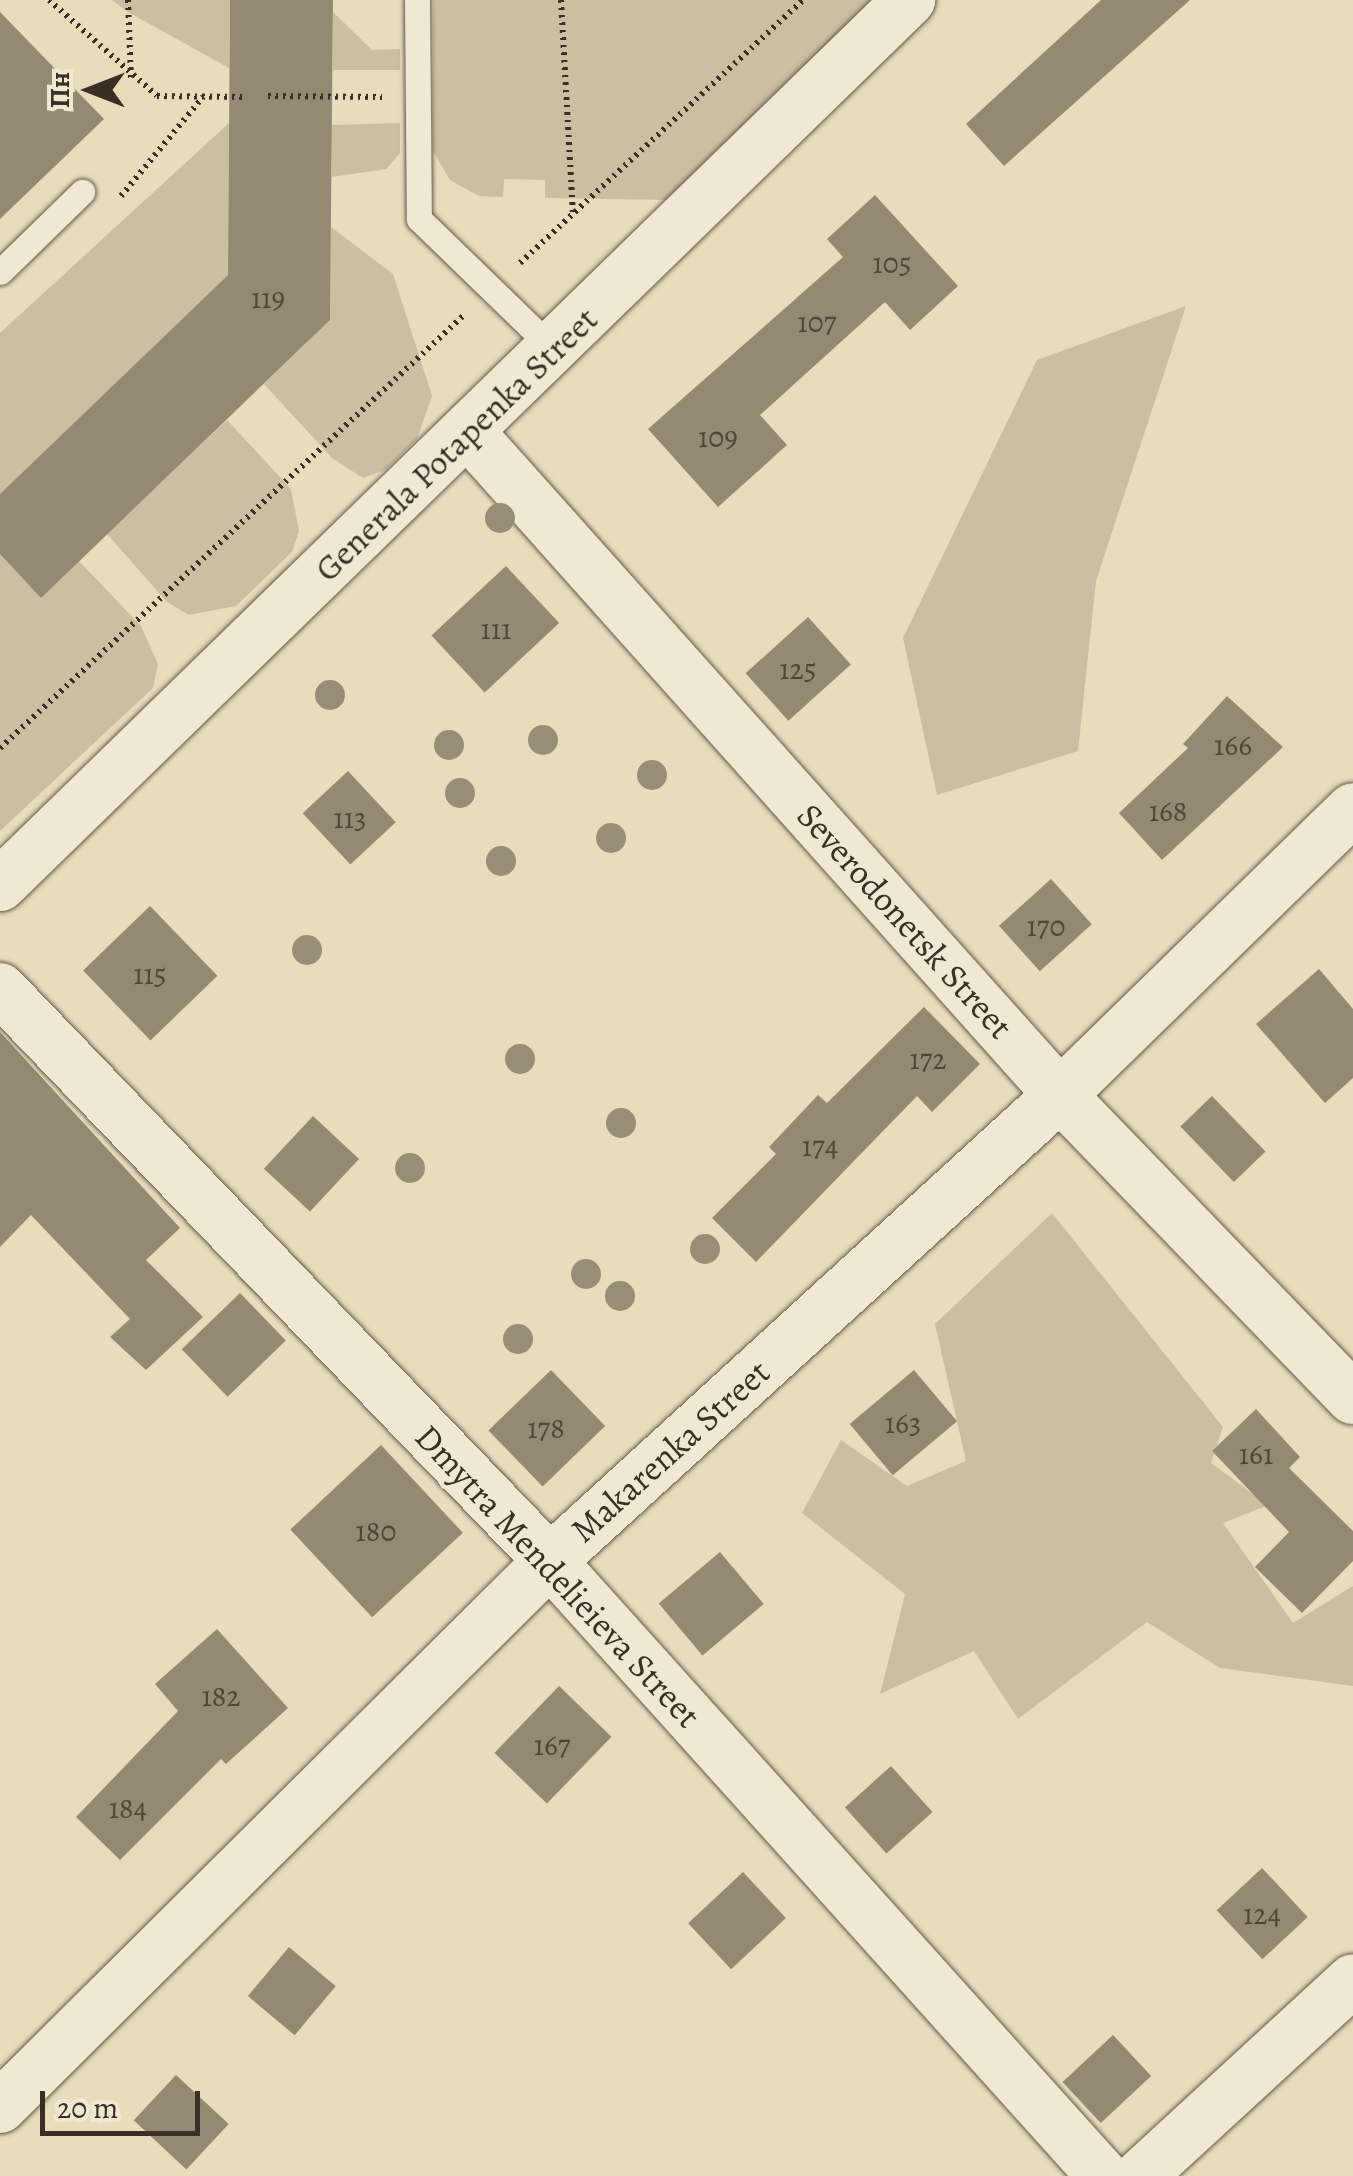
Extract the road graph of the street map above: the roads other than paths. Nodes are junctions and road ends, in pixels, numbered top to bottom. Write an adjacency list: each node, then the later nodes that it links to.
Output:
1 (417, 0): 5 (lane)
2 (909, 0): 5 (street, Generala Potapenka Street)
3 (82, 192): 4 (lane)
4 (0, 272)
5 (554, 350): 6 (street, Generala Potapenka Street)
6 (469, 433): 8 (street, Generala Potapenka Street); 10 (street, Severodonetsk Street)
7 (1353, 809): 10 (street, Makarenka Street)
8 (0, 885)
9 (0, 989): 12 (street, Dmytra Mendelieieva Street)
10 (1060, 1094): 11 (street, Severodonetsk Street); 12 (street, Makarenka Street)
11 (1353, 1398)
12 (550, 1561): 14 (street, Makarenka Street); 15 (street, Dmytra Mendelieieva Street)
13 (1353, 1980): 16 (street)
14 (0, 2107)
15 (1103, 2176)
16 (1140, 2176)

